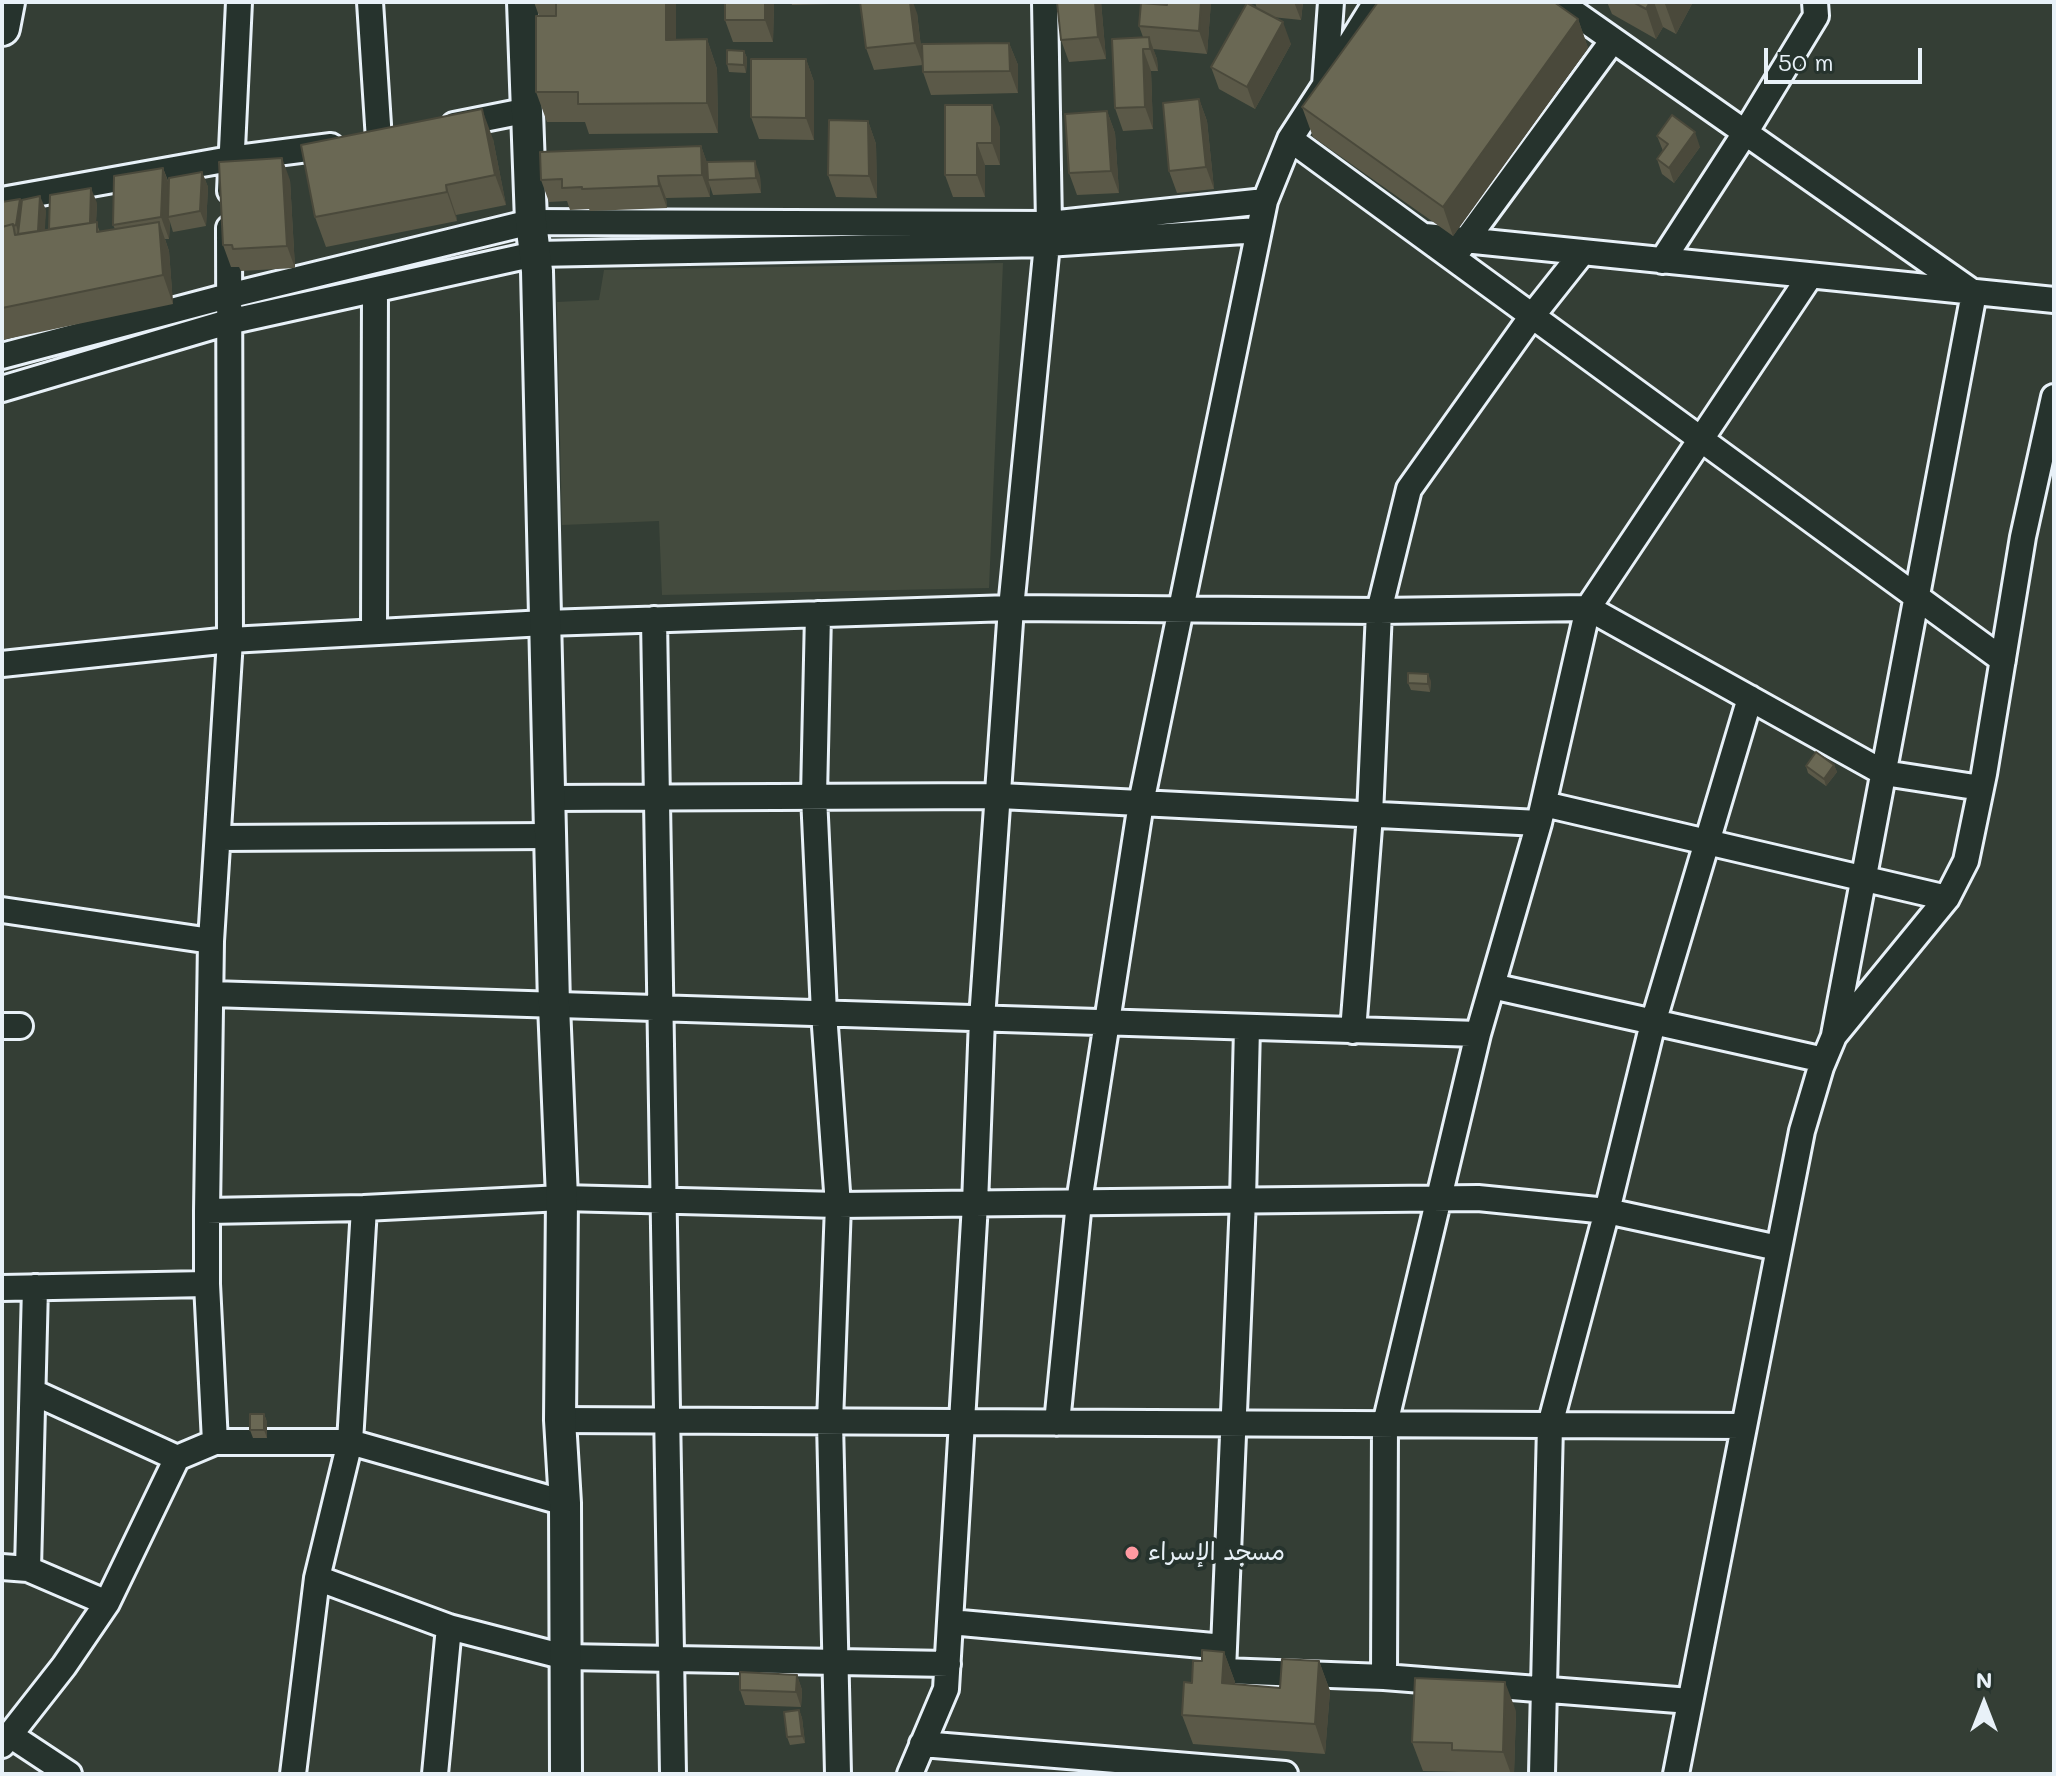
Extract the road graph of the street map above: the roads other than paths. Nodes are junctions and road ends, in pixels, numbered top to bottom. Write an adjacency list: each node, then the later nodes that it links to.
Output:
1 (7, 2): 11 (main road)
2 (239, 2): 18 (street)
3 (370, 2): 17 (street)
4 (523, 2): 14 (street)
5 (1045, 2): 23 (street)
6 (1331, 2): 13 (street)
7 (1376, 2): 13 (street)
8 (1559, 2): 10 (street)
9 (1815, 2): 15 (street)
10 (1586, 9): 12 (street)
11 (2, 28)
12 (1613, 40): 15 (street); 24 (street)
13 (1325, 85): 16 (street)
14 (529, 110): 17 (street); 21 (street)
15 (1745, 133): 27 (street); 30 (street)
16 (1290, 139): 20 (street); 24 (street)
17 (379, 140): 18 (street)
18 (230, 159): 19 (street); 31 (street)
19 (2, 200)
20 (1265, 201): 22 (street); 23 (street)
21 (531, 222): 23 (street); 26 (street); 31 (street)
22 (1259, 230): 23 (street); 41 (street)
23 (1048, 234): 26 (street); 40 (street)
24 (1459, 250): 25 (street); 33 (street)
25 (1582, 253): 27 (street); 33 (street)
26 (535, 254): 29 (street); 46 (street)
27 (1662, 261): 28 (street)
28 (1810, 276): 30 (street); 38 (street)
29 (375, 290): 34 (street); 47 (street)
30 (1974, 293): 32 (street); 39 (street)
31 (228, 296): 34 (street); 35 (street)
32 (2054, 300)
33 (1532, 316): 38 (street); 43 (street)
34 (228, 322): 36 (street); 48 (street)
35 (2, 356)
36 (2, 389)
37 (2054, 397): 49 (street)
38 (1699, 439): 39 (street); 42 (street)
39 (1917, 598): 49 (street); 52 (street)
40 (1011, 608): 41 (street); 44 (street); 55 (street)
41 (1179, 608): 43 (street); 58 (street)
42 (1588, 608): 43 (street); 51 (street); 59 (street)
43 (1379, 611): 60 (street)
44 (818, 614): 45 (street); 54 (street)
45 (654, 619): 46 (street); 56 (street)
46 (545, 623): 47 (street); 57 (street)
47 (374, 632): 48 (street)
48 (230, 640): 50 (street); 62 (street)
49 (2003, 660): 53 (street)
50 (2, 664)
51 (1750, 698): 52 (street); 63 (street)
52 (1884, 773): 53 (street); 64 (street)
53 (1981, 788): 65 (street)
54 (814, 796): 55 (street); 56 (street); 72 (street)
55 (1000, 796): 58 (street); 73 (street)
56 (658, 797): 57 (street); 71 (street)
57 (549, 798): 61 (street)
58 (1141, 803): 60 (street); 74 (street)
59 (1542, 814): 60 (street); 63 (street); 68 (street)
60 (1370, 815): 77 (street)
61 (549, 836): 62 (street); 70 (street)
62 (219, 838): 67 (street)
63 (1707, 842): 64 (street); 75 (street)
64 (1864, 879): 65 (street); 79 (street)
65 (1947, 898): 79 (street)
66 (2, 910): 67 (street)
67 (211, 941): 69 (street)
68 (1492, 986): 75 (street); 78 (street)
69 (211, 994): 70 (street); 89 (street)
70 (554, 1005): 71 (street); 81 (street)
71 (660, 1009): 72 (street); 84 (street)
72 (824, 1013): 73 (street); 87 (street)
73 (982, 1019): 74 (street); 86 (street)
74 (1105, 1023): 76 (street); 85 (street)
75 (1653, 1023): 80 (street); 90 (street)
76 (1247, 1027): 77 (street); 83 (street)
77 (1353, 1031): 78 (street)
78 (1478, 1034): 82 (street)
79 (1834, 1036): 80 (street)
80 (1824, 1060): 91 (street)
81 (562, 1198): 84 (street); 88 (street); 96 (street)
82 (1437, 1198): 83 (street); 90 (street); 102 (street)
83 (1243, 1200): 85 (street); 101 (street)
84 (663, 1201): 87 (street); 97 (street)
85 (1079, 1202): 86 (street); 100 (street)
86 (975, 1204): 87 (street); 99 (street)
87 (838, 1205): 98 (street)
88 (364, 1208): 89 (street); 106 (street)
89 (207, 1211): 92 (street)
90 (1607, 1211): 91 (street); 103 (street)
91 (1778, 1248): 104 (street)
92 (207, 1284): 93 (street); 105 (street)
93 (35, 1287): 94 (street); 95 (street)
94 (2, 1288)
95 (33, 1392): 107 (street); 110 (street)
96 (560, 1420): 97 (street); 108 (street)
97 (667, 1420): 98 (street); 117 (street)
98 (830, 1422): 99 (street); 118 (street)
99 (962, 1422): 100 (street); 113 (street)
100 (1057, 1423): 101 (street)
101 (1232, 1424): 102 (street); 115 (street)
102 (1385, 1424): 103 (street); 120 (street)
103 (1550, 1425): 104 (street); 121 (street)
104 (1743, 1426): 122 (street)
105 (215, 1442): 106 (street); 107 (street)
106 (350, 1442): 108 (street); 111 (street)
107 (177, 1458): 112 (street)
108 (565, 1503): 116 (street)
109 (2, 1567): 110 (street)
110 (28, 1569): 112 (street)
111 (317, 1578): 114 (street); 127 (street)
112 (107, 1603): 123 (street)
113 (950, 1622): 115 (street); 119 (street)
114 (449, 1627): 116 (street); 128 (street)
115 (1224, 1647): 120 (street)
116 (565, 1657): 117 (street); 129 (street)
117 (671, 1659): 118 (street); 130 (street)
118 (835, 1662): 119 (street); 131 (street)
119 (948, 1664): 124 (street)
120 (1384, 1677): 121 (street)
121 (1544, 1691): 122 (street); 134 (street)
122 (1690, 1701): 135 (street)
123 (6, 1740): 126 (street)
124 (922, 1744): 125 (street); 132 (street)
125 (1089, 1766): 133 (street)
126 (69, 1774)
127 (293, 1774)
128 (435, 1774)
129 (566, 1774)
130 (673, 1774)
131 (838, 1774)
132 (910, 1774)
133 (1285, 1774)
134 (1542, 1774)
135 (1676, 1774)

